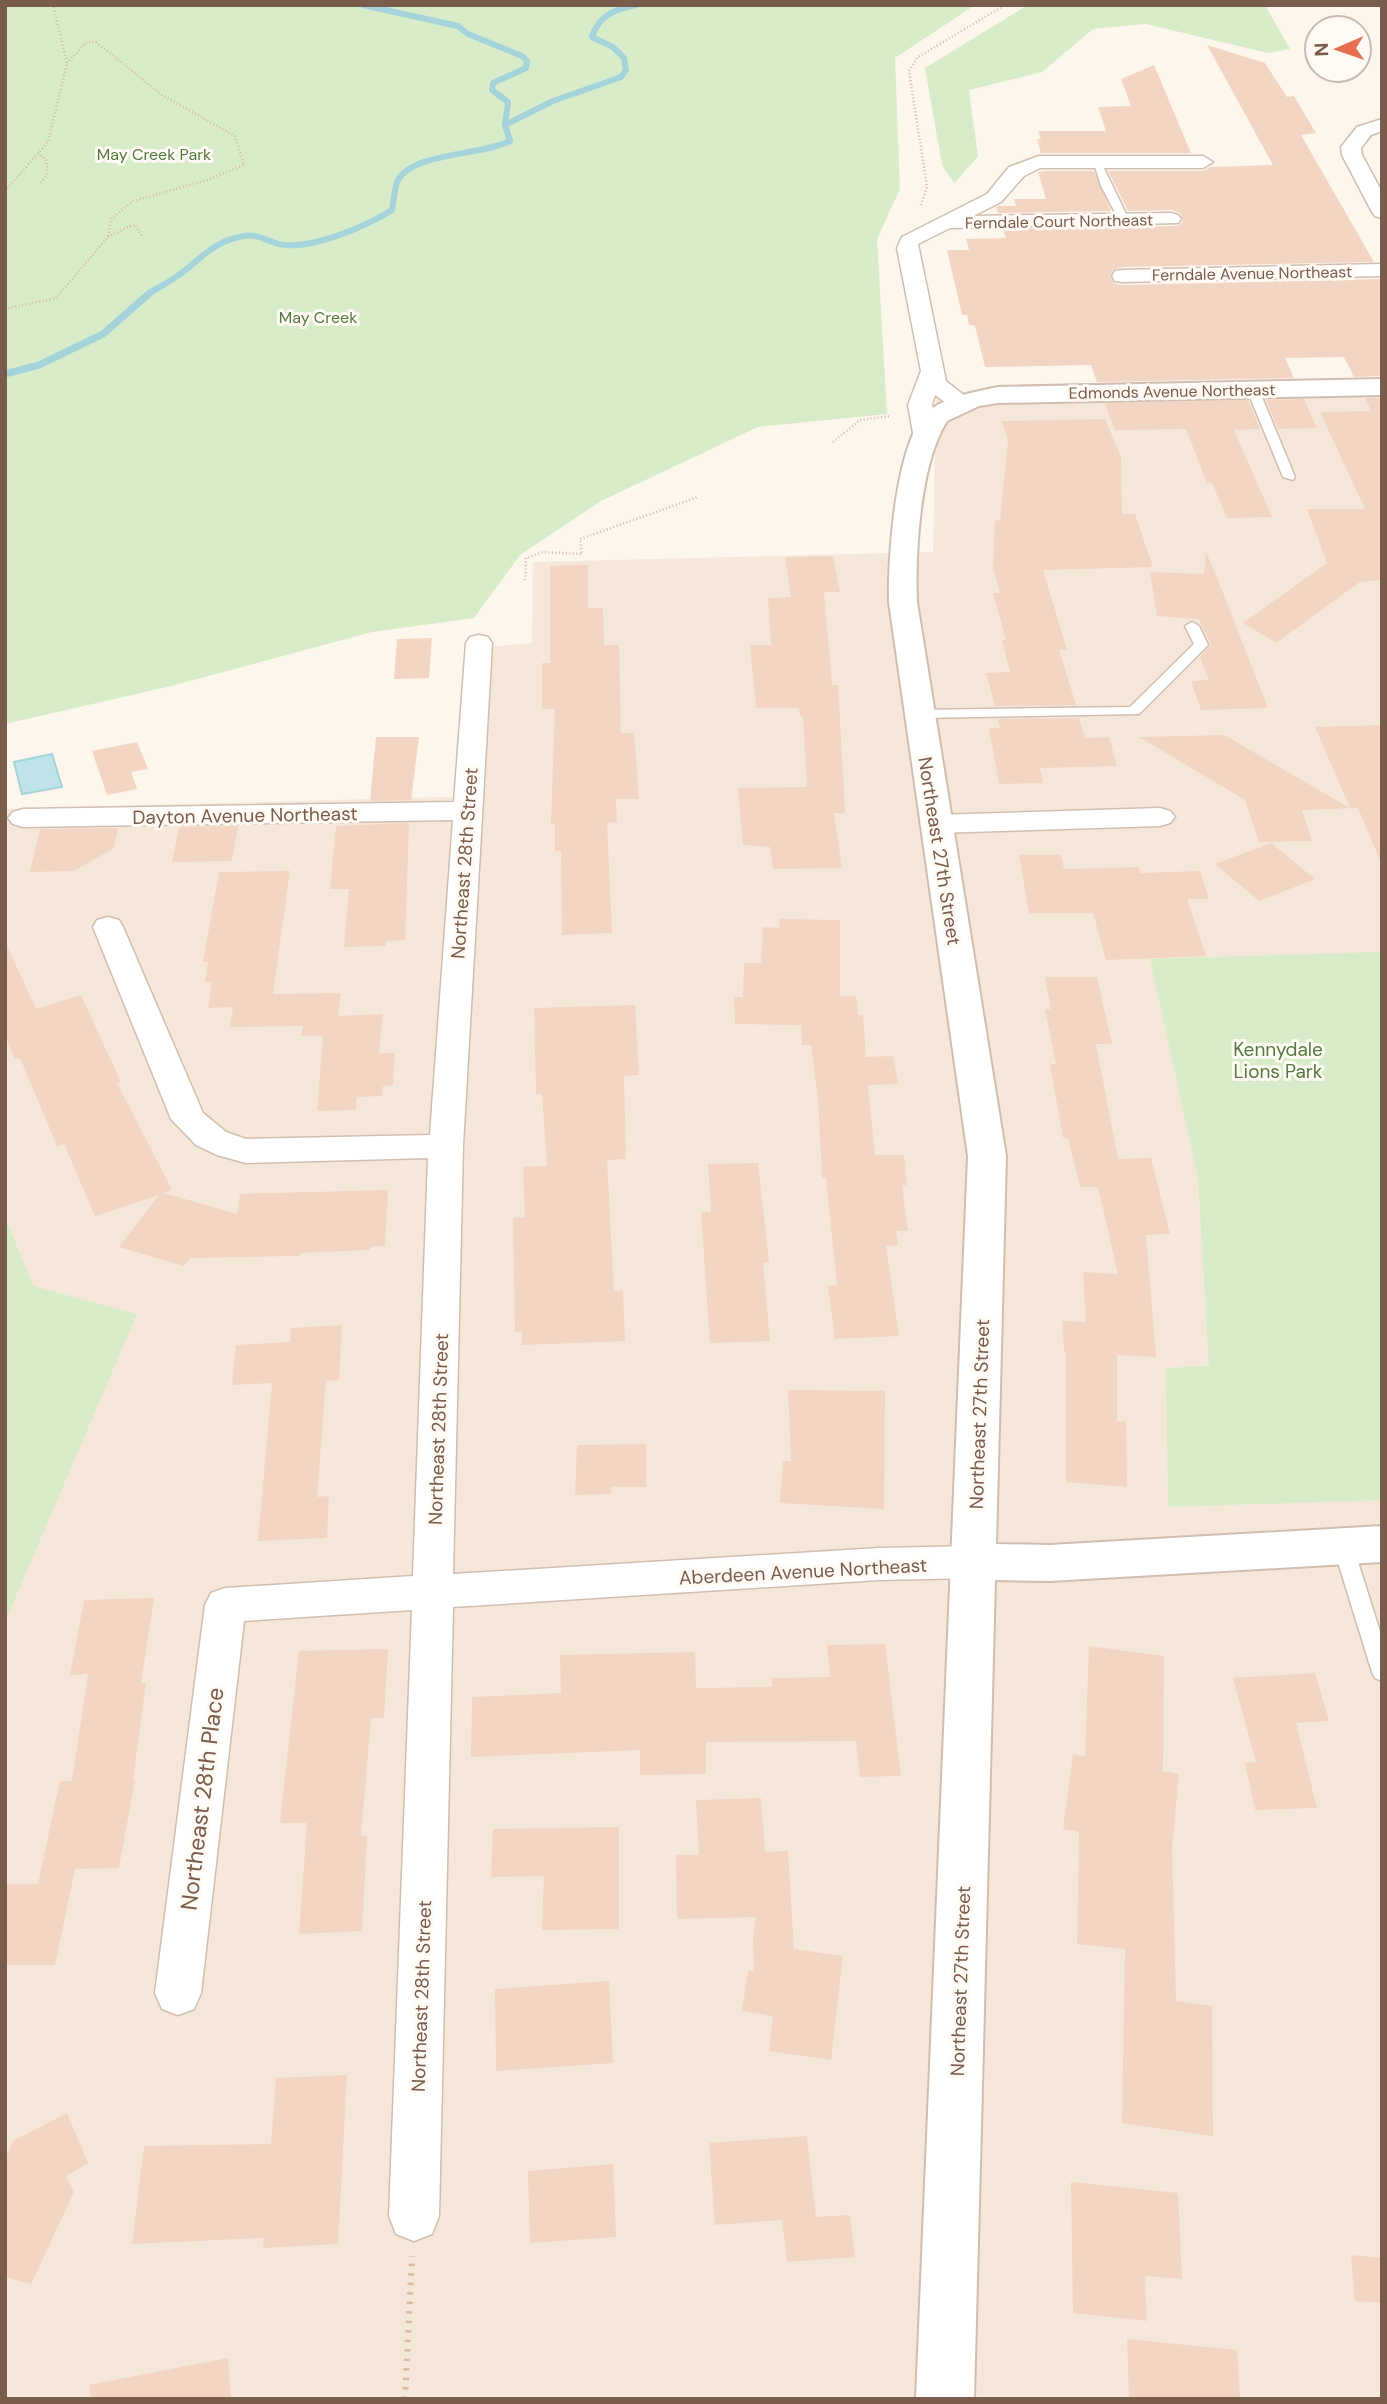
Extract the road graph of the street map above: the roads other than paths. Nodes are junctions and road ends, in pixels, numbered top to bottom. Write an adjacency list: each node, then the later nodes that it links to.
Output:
1 (1373, 128): 4 (street)
2 (1096, 162): 3 (street); 5 (lane); 7 (street)
3 (1203, 162)
4 (1382, 212)
5 (1124, 219): 6 (street, Ferndale Court Northeast); 7 (street, Ferndale Court Northeast)
6 (1171, 219)
7 (946, 223): 10 (street)
8 (1382, 270): 9 (street, Ferndale Avenue Northeast)
9 (1123, 276)
10 (932, 372): 13 (street); 14 (street, Northeast 27th Street)
11 (1382, 387): 12 (street, Edmonds Avenue Northeast)
12 (1253, 390): 13 (street, Edmonds Avenue Northeast); 15 (lane)
13 (963, 404): 14 (street, Northeast 27th Street)
14 (926, 438): 18 (street, Northeast 27th Street)
15 (1289, 477)
16 (1192, 626): 18 (lane)
17 (479, 643): 19 (street, Northeast 28th Street)
18 (918, 714): 22 (street, Northeast 27th Street)
19 (467, 811): 21 (street, Dayton Avenue Northeast); 24 (street, Northeast 28th Street)
20 (1160, 817): 22 (street)
21 (23, 818)
22 (935, 824): 26 (street, Northeast 27th Street)
23 (108, 927): 24 (street)
24 (446, 1146): 27 (street, Northeast 28th Street)
25 (1362, 1545): 26 (street, Aberdeen Avenue Northeast); 29 (lane)
26 (974, 1562): 27 (street, Aberdeen Avenue Northeast); 32 (street, Northeast 27th Street)
27 (434, 1593): 28 (street, Aberdeen Avenue Northeast); 31 (street, Northeast 28th Street)
28 (225, 1605): 30 (street, Northeast 28th Place)
29 (1382, 1672)
30 (178, 1993)
31 (414, 2217)
32 (945, 2399)

